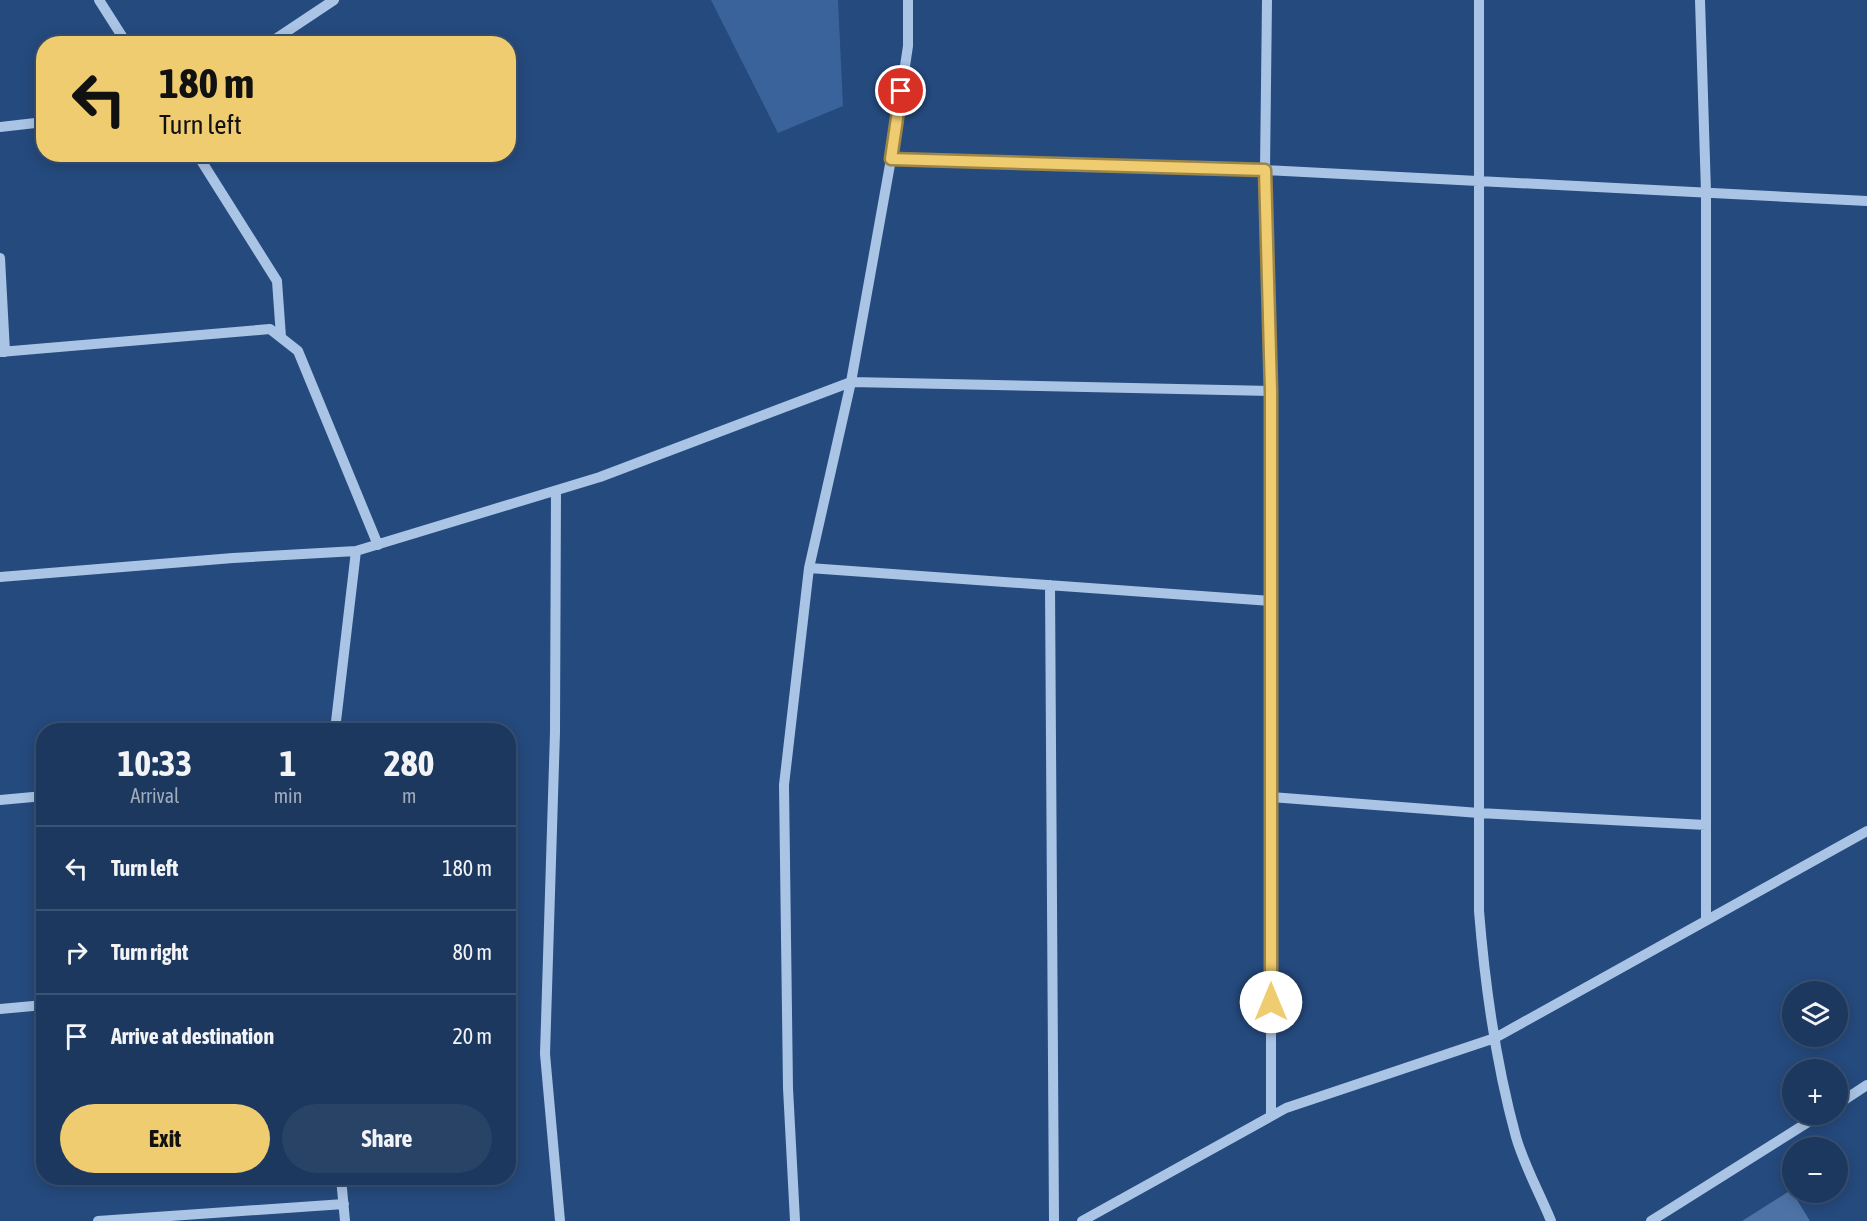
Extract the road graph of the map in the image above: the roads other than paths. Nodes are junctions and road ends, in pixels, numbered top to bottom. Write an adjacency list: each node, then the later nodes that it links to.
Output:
1 (99, 0): 7 (street)
2 (334, 0): 8 (street)
3 (908, 0): 11 (street)
4 (1267, 0): 13 (street)
5 (1479, 0): 14 (street)
6 (1700, 0): 15 (street)
7 (122, 36)
8 (280, 36)
9 (36, 123): 10 (street)
10 (0, 127)
11 (891, 159): 13 (street); 20 (street)
12 (202, 162): 18 (street)
13 (1265, 170): 14 (street); 21 (street)
14 (1479, 180): 15 (street); 33 (street)
15 (1706, 192): 16 (street); 34 (street)
16 (1867, 201)
17 (0, 258): 19 (street)
18 (281, 338): 19 (street); 23 (street)
19 (2, 352)
20 (851, 382): 21 (street); 22 (street); 25 (street)
21 (1271, 391): 28 (street)
22 (556, 491): 23 (street); 48 (street)
23 (378, 545): 24 (street)
24 (356, 551): 26 (street); 29 (street)
25 (809, 568): 27 (street); 49 (street)
26 (0, 577)
27 (1050, 585): 28 (street); 50 (street)
28 (1271, 601): 31 (street)
29 (337, 723)
30 (36, 797): 32 (street)
31 (1271, 797): 33 (street); 42 (street)
32 (0, 800)
33 (1479, 813): 34 (street); 39 (street)
34 (1706, 825): 36 (street)
35 (1867, 831): 36 (street)
36 (1706, 919): 39 (street)
37 (36, 1006): 38 (street)
38 (0, 1009)
39 (1495, 1038): 42 (street); 52 (street)
40 (1867, 1086): 41 (street)
41 (1848, 1098)
42 (1271, 1116): 51 (street)
43 (1804, 1125): 53 (street)
44 (342, 1185): 45 (street)
45 (344, 1204): 46 (street); 47 (street)
46 (98, 1221)
47 (345, 1221)
48 (560, 1221)
49 (795, 1221)
50 (1054, 1221)
51 (1082, 1221)
52 (1551, 1221)
53 (1651, 1221)

